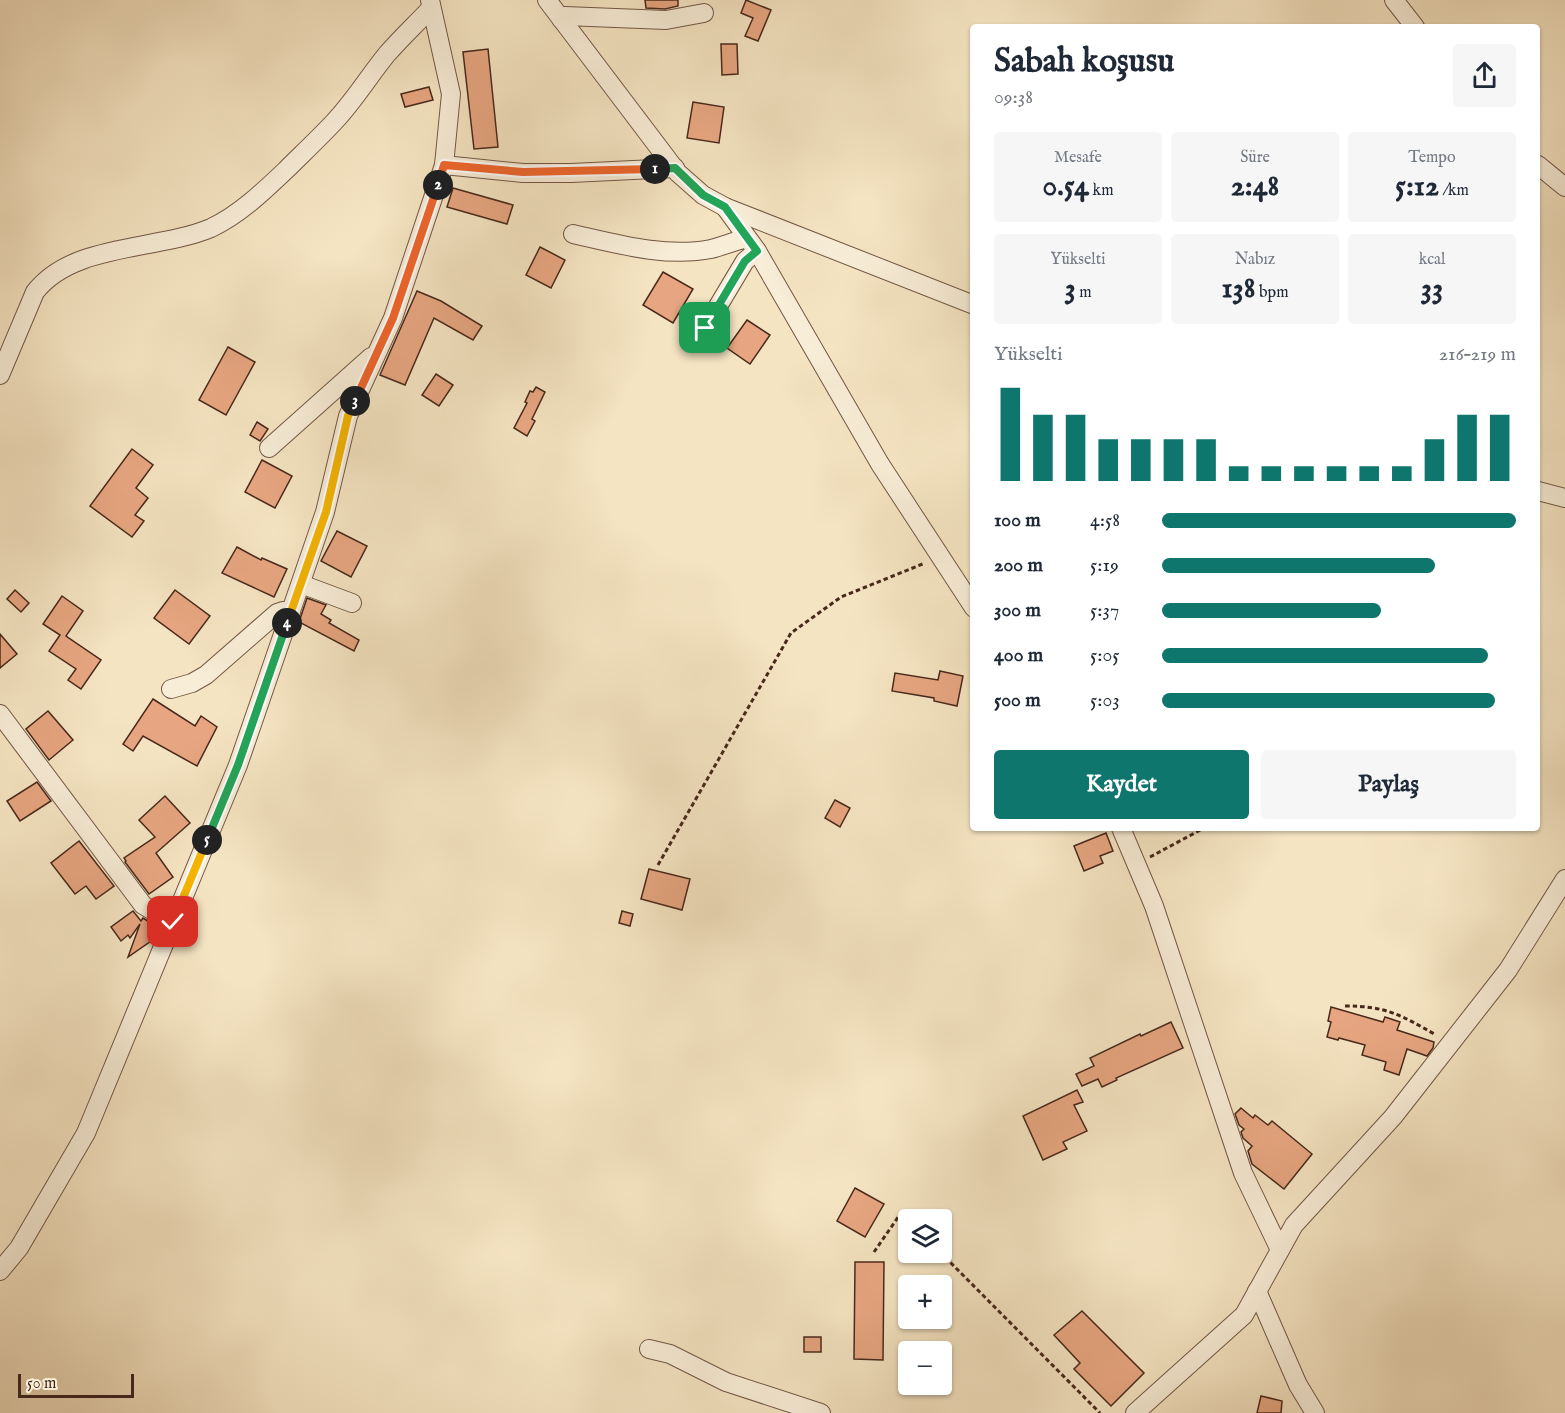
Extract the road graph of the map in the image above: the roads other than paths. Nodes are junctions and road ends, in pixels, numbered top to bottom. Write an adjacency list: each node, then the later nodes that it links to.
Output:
1 (547, 0): 5 (street)
2 (1394, 0): 6 (street)
3 (430, 4): 7 (street); 17 (street)
4 (704, 13): 5 (street)
5 (561, 19): 9 (street)
6 (1413, 24)
7 (444, 165): 9 (street); 16 (street)
8 (1540, 167): 10 (street)
9 (675, 168): 11 (street)
10 (1565, 187)
11 (725, 207): 13 (street); 14 (street)
12 (573, 234): 13 (street)
13 (752, 245): 15 (street); 22 (street)
14 (970, 303)
15 (705, 328)
16 (377, 352): 18 (street); 21 (street)
17 (0, 375)
18 (269, 448)
19 (1540, 492): 20 (street)
20 (1565, 498)
21 (301, 584): 23 (street); 24 (street)
22 (970, 602)
23 (352, 603)
24 (291, 612): 25 (street); 29 (street)
25 (171, 689)
26 (0, 714): 29 (street)
27 (1122, 831): 30 (street)
28 (1565, 879): 30 (street)
29 (173, 922): 31 (street)
30 (1280, 1250): 32 (street)
31 (0, 1271)
32 (1257, 1291): 35 (street); 36 (street)
33 (649, 1349): 34 (street)
34 (821, 1413)
35 (1135, 1413)
36 (1315, 1413)

